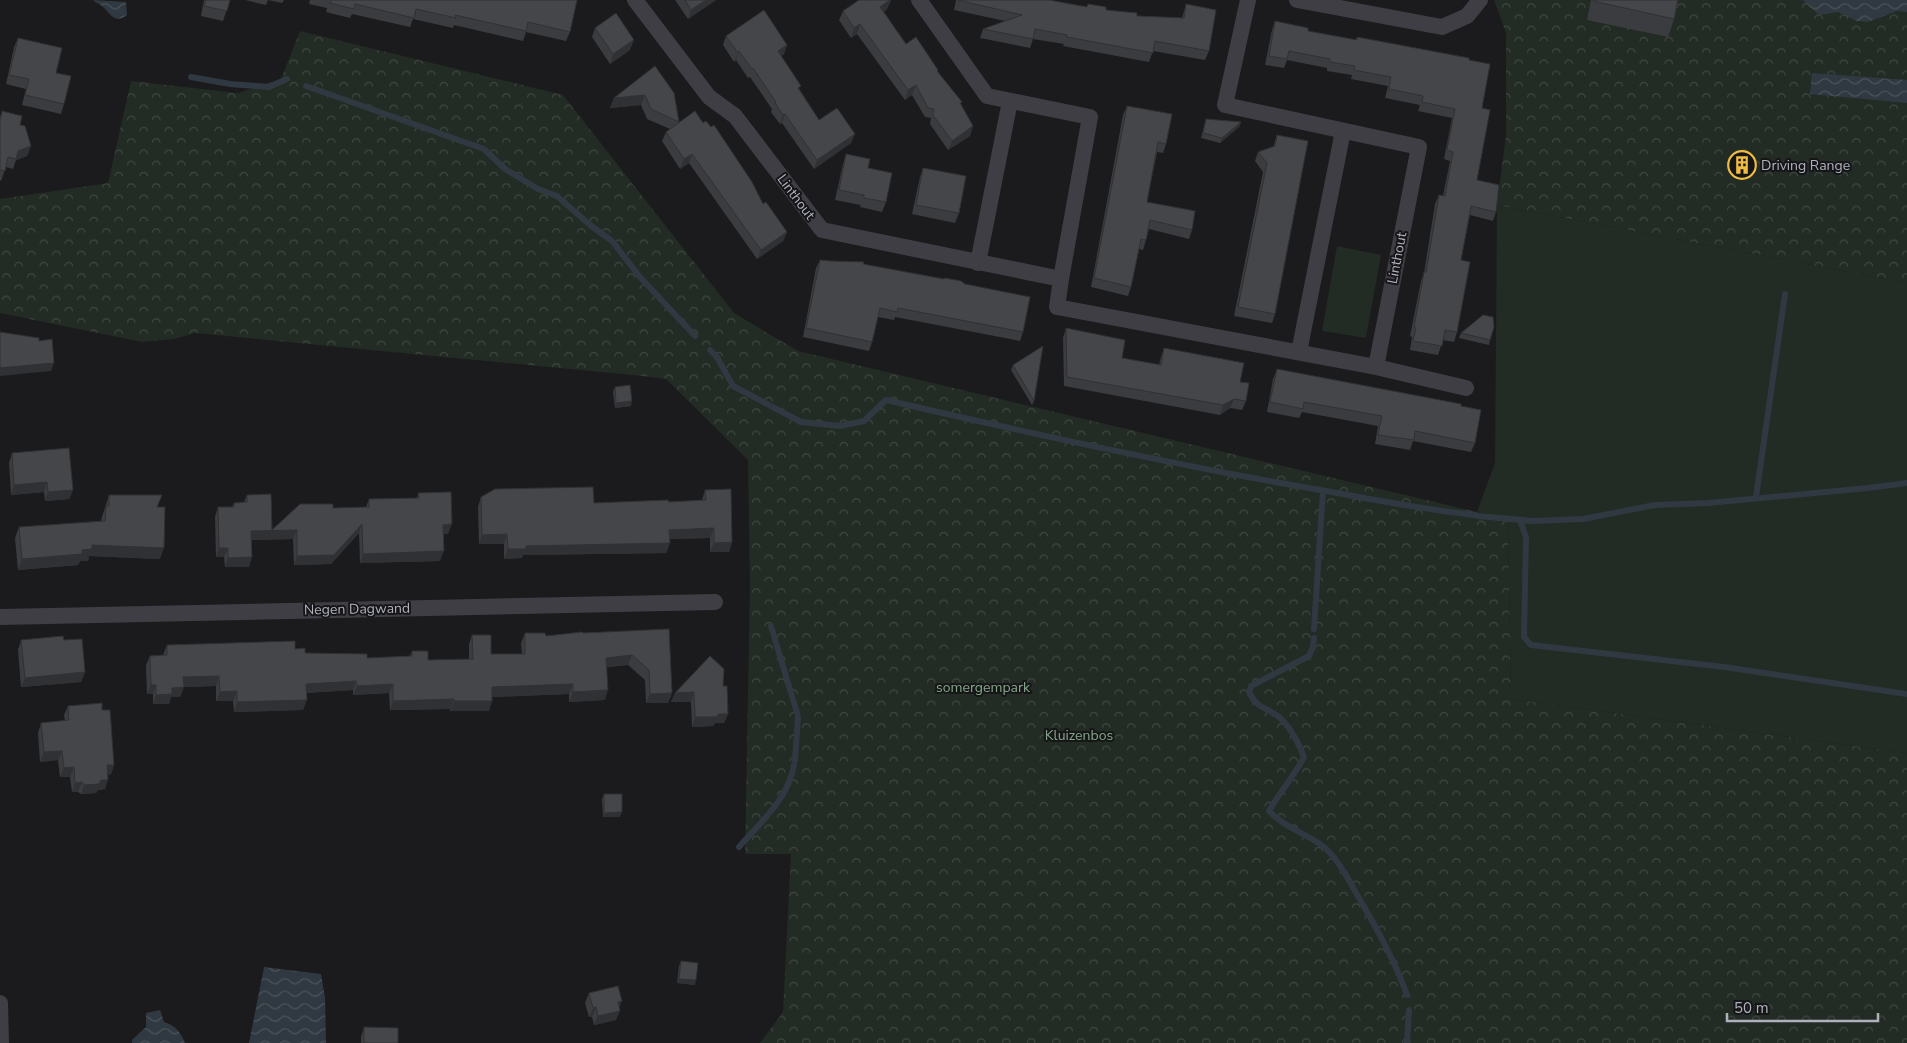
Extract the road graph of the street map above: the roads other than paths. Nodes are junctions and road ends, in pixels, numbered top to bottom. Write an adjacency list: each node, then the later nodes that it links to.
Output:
1 (635, 0): 8 (street, Linthout)
2 (919, 0): 6 (street)
3 (1248, 0): 7 (street, Linthout)
4 (1297, 0): 5 (street)
5 (1480, 0)
6 (1010, 102): 8 (street); 9 (street)
7 (1343, 131): 10 (street); 11 (street, Linthout)
8 (978, 263): 9 (street, Linthout)
9 (1060, 279): 10 (street)
10 (1299, 352): 11 (street)
11 (1376, 367): 12 (street)
12 (1466, 388)
13 (715, 602): 14 (street, Negen Dagwand)
14 (0, 617)
15 (0, 1003): 16 (street)
16 (1, 1043)

